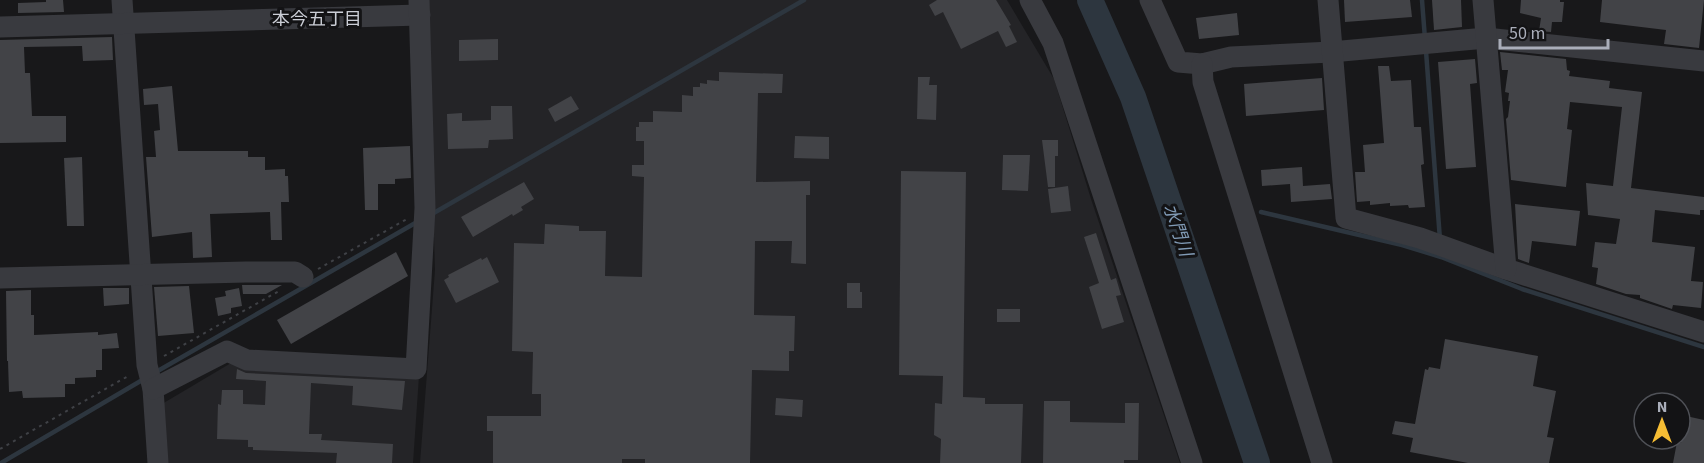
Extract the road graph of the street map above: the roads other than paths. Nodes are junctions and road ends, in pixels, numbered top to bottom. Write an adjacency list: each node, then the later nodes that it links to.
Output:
1 (122, 0): 7 (street)
2 (1030, 0): 20 (street)
3 (1150, 0): 12 (street)
4 (1328, 0): 10 (street)
5 (1483, 0): 9 (street)
6 (420, 8): 7 (street); 18 (street)
7 (123, 23): 8 (street); 14 (street)
8 (0, 27)
9 (1486, 38): 10 (street); 11 (street); 13 (street)
10 (1331, 51): 12 (street); 13 (street)
11 (1704, 61)
12 (1202, 64): 21 (street)
13 (1506, 269): 17 (street)
14 (141, 273): 15 (street); 16 (street); 18 (street)
15 (303, 277)
16 (0, 278)
17 (1704, 332)
18 (153, 389): 19 (street)
19 (158, 463)
20 (1192, 463)
21 (1322, 463)

